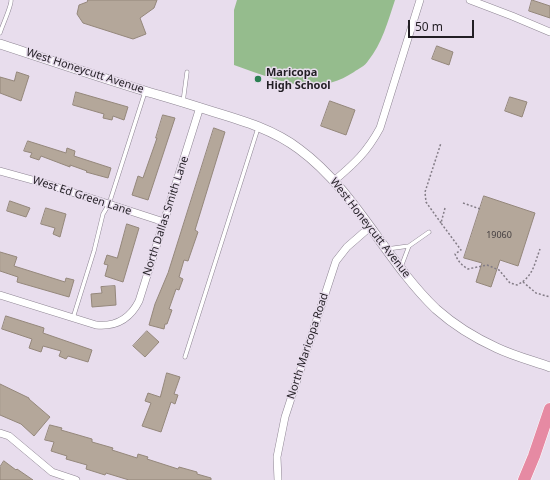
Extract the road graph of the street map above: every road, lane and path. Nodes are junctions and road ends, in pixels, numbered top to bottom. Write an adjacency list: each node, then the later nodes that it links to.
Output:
1 (11, 0): 5 (lane)
2 (420, 0): 14 (street)
3 (470, 0): 4 (street)
4 (550, 32)
5 (0, 33)
6 (0, 44): 8 (street, West Honeycutt Avenue)
7 (186, 72): 9 (lane)
8 (145, 91): 9 (street, West Honeycutt Avenue); 16 (lane)
9 (183, 102): 10 (street, West Honeycutt Avenue)
10 (200, 108): 11 (street, West Honeycutt Avenue); 19 (street, North Dallas Smith Lane)
11 (259, 127): 14 (street, West Honeycutt Avenue); 31 (lane)
12 (441, 143): 20 (path)
13 (0, 170): 16 (street, West Ed Green Lane)
14 (335, 180): 21 (street, West Honeycutt Avenue)
15 (463, 203): 18 (path)
16 (109, 204): 19 (street, West Ed Green Lane); 30 (lane)
17 (445, 208): 20 (path)
18 (480, 209)
19 (164, 222): 30 (street, North Dallas Smith Lane)
20 (441, 223): 27 (path)
21 (370, 227): 24 (street, West Honeycutt Avenue); 36 (street, North Maricopa Road)
22 (429, 232): 23 (lane)
23 (409, 246): 24 (lane); 26 (lane)
24 (386, 249): 26 (street, West Honeycutt Avenue)
25 (540, 249): 27 (path)
26 (401, 268): 32 (street, West Honeycutt Avenue)
27 (523, 282): 29 (path)
28 (0, 295): 30 (street)
29 (550, 297)
30 (73, 318)
31 (185, 357)
32 (550, 367)
33 (550, 409): 37 (highway)
34 (0, 433): 35 (street)
35 (76, 480)
36 (278, 480)
37 (524, 480)

